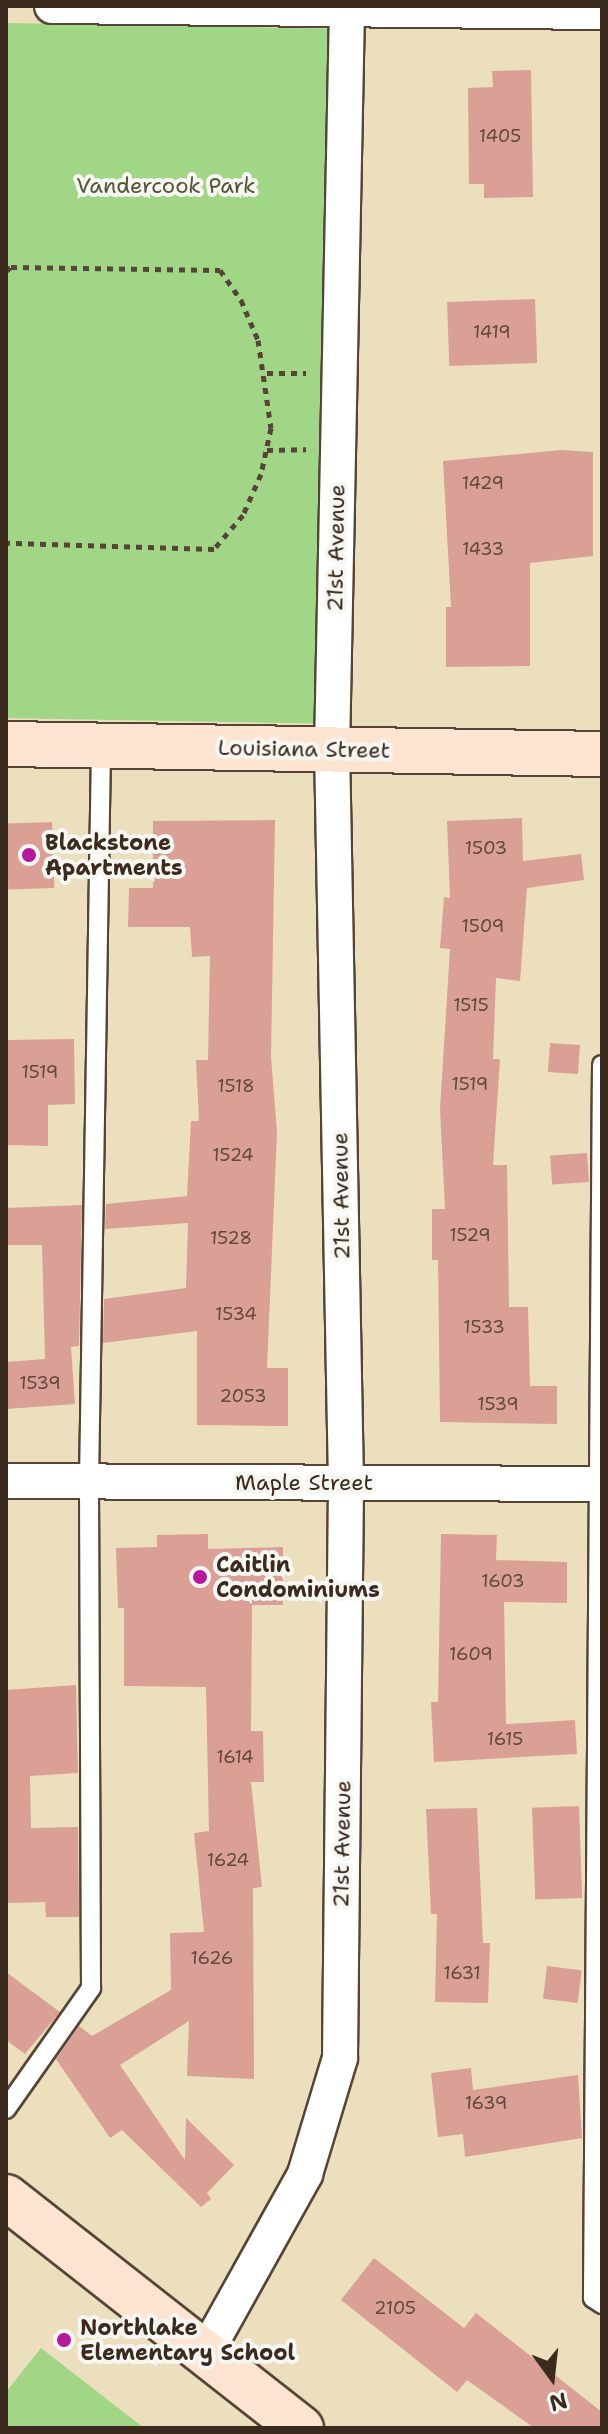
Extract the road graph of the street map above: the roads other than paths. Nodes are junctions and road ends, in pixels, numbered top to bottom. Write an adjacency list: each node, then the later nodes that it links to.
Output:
1 (52, 6): 2 (street)
2 (107, 7): 3 (street)
3 (347, 9): 4 (street); 7 (street, 21st Avenue)
4 (602, 12)
5 (6, 744): 6 (street, Louisiana Street)
6 (101, 746): 7 (street, Louisiana Street); 11 (lane)
7 (332, 750): 8 (street, Louisiana Street); 12 (street, 21st Avenue)
8 (602, 754)
9 (602, 1065): 13 (lane)
10 (6, 1481): 11 (street, Maple Street)
11 (89, 1481): 12 (street, Maple Street); 14 (lane)
12 (346, 1483): 13 (street, Maple Street); 17 (street, 21st Avenue)
13 (600, 1484): 16 (lane)
14 (6, 2109)
15 (6, 2197): 17 (street)
16 (602, 2304)
17 (205, 2354): 18 (street)
18 (301, 2428)

